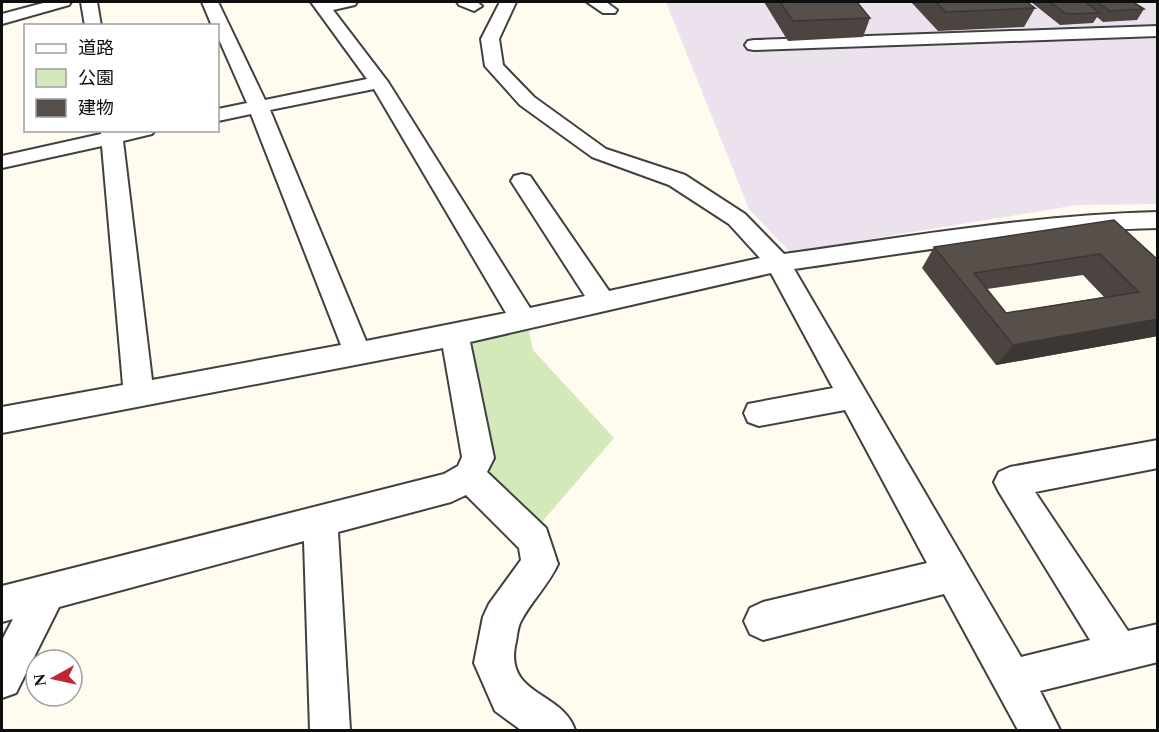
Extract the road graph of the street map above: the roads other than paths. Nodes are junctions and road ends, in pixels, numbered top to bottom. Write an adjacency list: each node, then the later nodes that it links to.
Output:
1 (63, 2): 7 (street)
2 (89, 2): 8 (street)
3 (210, 2): 12 (street)
4 (349, 2): 6 (street)
5 (508, 2): 21 (street)
6 (321, 4): 11 (street)
7 (2, 19)
8 (93, 24)
9 (1158, 31): 10 (street)
10 (754, 45)
11 (379, 82): 12 (street); 23 (street)
12 (258, 106): 13 (street); 25 (street)
13 (219, 115)
14 (128, 132): 15 (street)
15 (112, 134): 16 (street); 26 (street)
16 (2, 162)
17 (522, 181): 22 (street)
18 (1158, 220): 19 (street)
19 (1106, 221): 20 (street); 21 (street)
20 (1132, 244)
21 (778, 263): 22 (street); 27 (street)
22 (602, 302): 23 (street)
23 (523, 320): 24 (street)
24 (455, 335): 25 (street); 31 (street)
25 (358, 354): 26 (street)
26 (139, 394): 29 (street)
27 (853, 396): 28 (street); 33 (street)
28 (759, 413)
29 (2, 420)
30 (1158, 454): 38 (street)
31 (469, 476): 32 (street); 42 (street)
32 (320, 521): 34 (street); 41 (street)
33 (953, 574): 36 (street); 39 (street)
34 (47, 593): 35 (street); 40 (street)
35 (2, 604)
36 (764, 621)
37 (1158, 643): 38 (street)
38 (1119, 651): 39 (street)
39 (1012, 679): 43 (street)
40 (2, 680)
41 (330, 730)
42 (555, 730)
43 (1040, 730)

